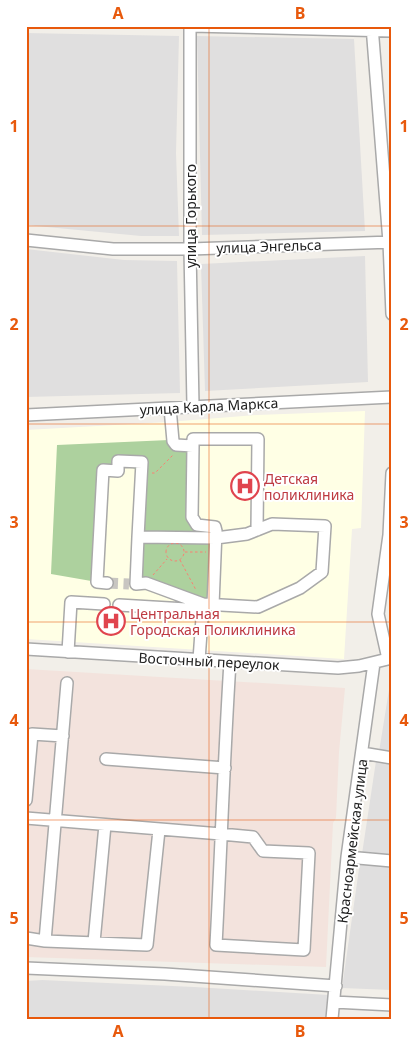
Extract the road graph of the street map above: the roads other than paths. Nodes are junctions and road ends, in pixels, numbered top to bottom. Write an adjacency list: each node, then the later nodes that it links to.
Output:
1 (190, 26): 2 (street); 6 (street, улица Горького)
2 (372, 29): 3 (street); 5 (street)
3 (392, 31)
4 (26, 240): 6 (street, улица Энгельса)
5 (390, 242): 6 (street, улица Энгельса); 7 (street)
6 (190, 249): 9 (street, улица Горького)
7 (392, 314)
8 (392, 397): 9 (street, улица Карла Маркса)
9 (193, 406): 10 (street, улица Карла Маркса)
10 (170, 408): 11 (street, улица Карла Маркса); 12 (street)
11 (26, 415)
12 (193, 446): 14 (street); 17 (street)
13 (392, 472): 15 (street)
14 (257, 530): 17 (street); 21 (street)
15 (390, 535): 24 (street)
16 (138, 537): 17 (street); 18 (street); 21 (street)
17 (216, 538): 21 (street)
18 (107, 583)
19 (104, 604): 23 (street)
20 (119, 605): 21 (street)
21 (206, 606): 25 (street)
22 (26, 649): 23 (street, Восточный переулок)
23 (68, 652): 25 (street, Восточный переулок)
24 (390, 659): 27 (street, Восточный переулок)
25 (199, 660): 26 (street, Восточный переулок)
26 (230, 662): 27 (street, Восточный переулок); 33 (street)
27 (374, 663): 30 (street, Красноармейская улица)
28 (67, 683): 29 (street)
29 (63, 736): 34 (street); 36 (street)
30 (362, 753): 31 (street); 40 (street, Красноармейская улица)
31 (392, 758)
32 (106, 759): 33 (street)
33 (225, 768): 39 (street)
34 (26, 800)
35 (26, 818): 36 (street)
36 (56, 821): 37 (street); 43 (street)
37 (105, 825): 38 (street); 44 (street)
38 (159, 830): 39 (street); 44 (street)
39 (221, 834): 39 (street)
40 (347, 857): 41 (street); 46 (street, Красноармейская улица)
41 (392, 861)
42 (26, 938): 43 (street)
43 (46, 941): 44 (street)
44 (94, 942)
45 (26, 968): 46 (street)
46 (336, 986): 47 (street, Красноармейская улица)
47 (334, 1002): 48 (street); 49 (street, Красноармейская улица)
48 (392, 1005)
49 (332, 1019)

